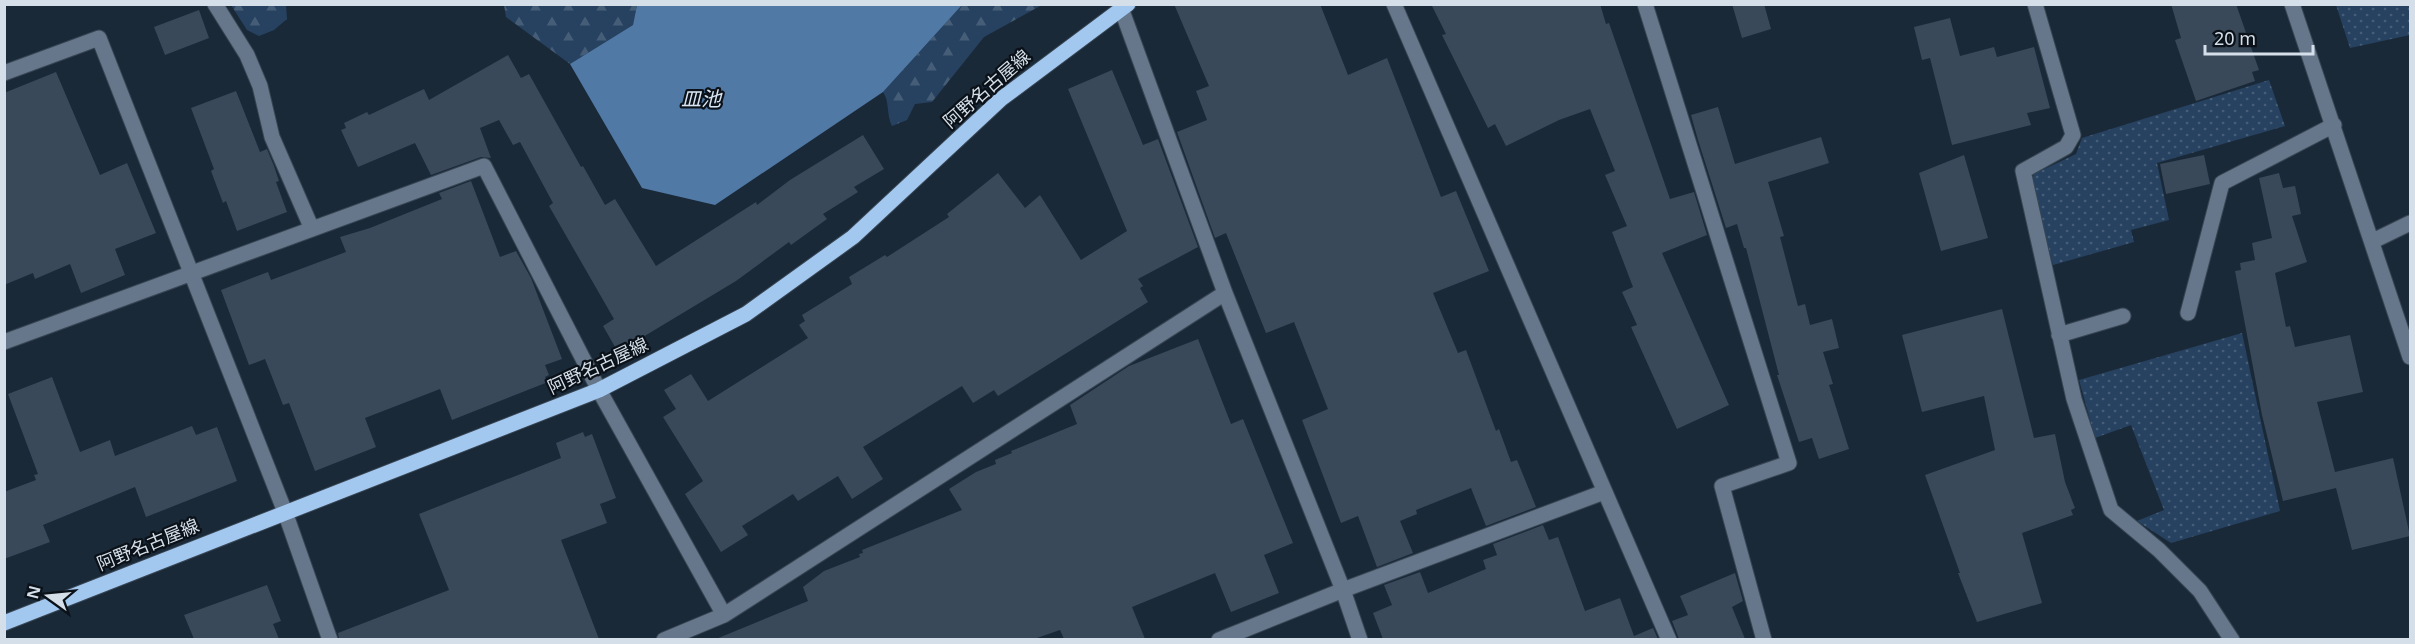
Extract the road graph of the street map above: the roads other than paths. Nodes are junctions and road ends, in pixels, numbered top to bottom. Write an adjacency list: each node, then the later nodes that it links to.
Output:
1 (214, 4): 10 (street)
2 (1394, 4): 21 (street)
3 (1645, 4): 31 (street)
4 (2035, 4): 17 (street)
5 (2292, 4): 8 (street)
6 (1124, 6): 13 (street); 20 (main road, 阿野名古屋線)
7 (4, 73): 12 (street)
8 (2334, 125): 11 (street); 14 (street)
9 (2410, 223): 11 (street)
10 (312, 229): 12 (street); 20 (street)
11 (2373, 241): 16 (street)
12 (190, 273): 18 (street); 22 (street)
13 (1226, 293): 23 (street); 24 (street)
14 (2188, 313)
15 (2123, 316): 17 (street)
16 (2407, 334): 19 (street)
17 (2059, 335): 32 (street)
18 (4, 342)
19 (2410, 357)
20 (599, 390): 22 (main road, 阿野名古屋線); 24 (street)
21 (1604, 492): 23 (street); 30 (street)
22 (285, 512): 25 (main road, 阿野名古屋線); 26 (street)
23 (1343, 590): 28 (street); 29 (street)
24 (724, 615): 27 (street)
25 (4, 623)
26 (330, 639)
27 (664, 639)
28 (1219, 639)
29 (1360, 639)
30 (1669, 639)
31 (1764, 639)
32 (2232, 639)

